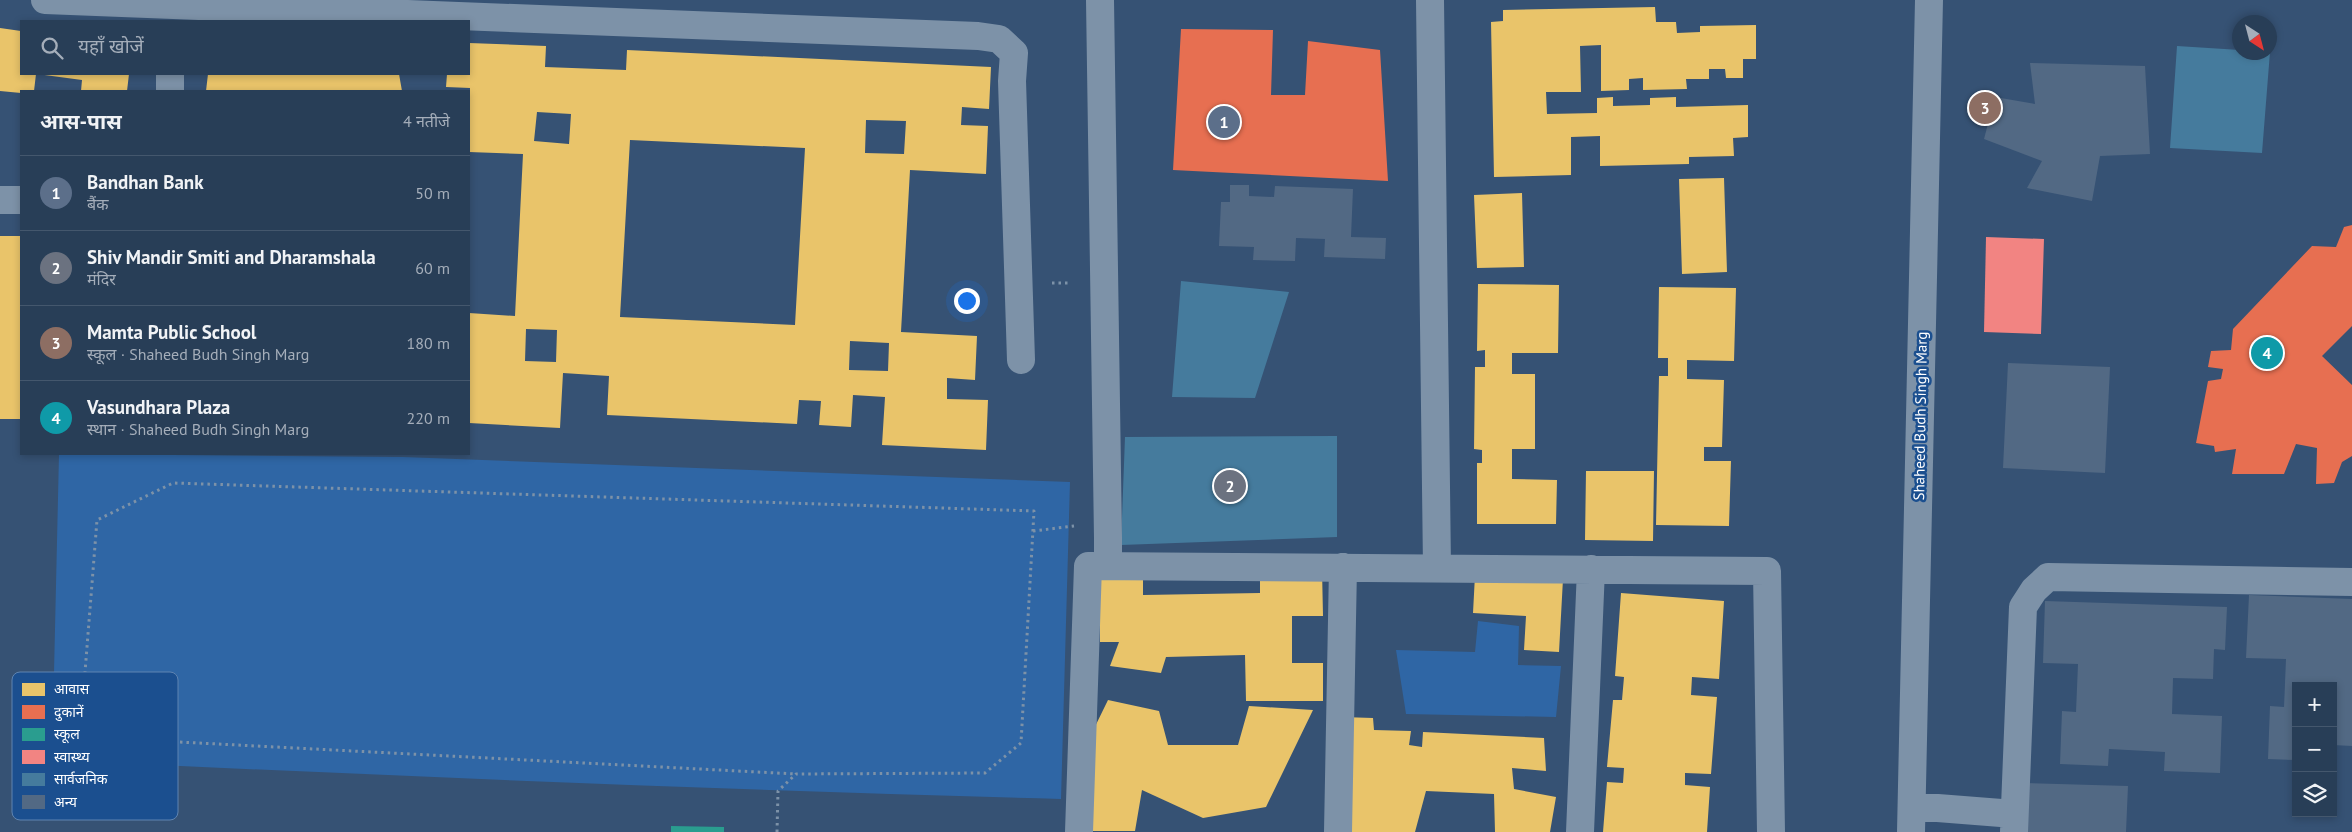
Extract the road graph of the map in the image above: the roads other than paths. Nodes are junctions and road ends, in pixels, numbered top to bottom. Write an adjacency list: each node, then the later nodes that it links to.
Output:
1 (45, 0): 5 (street)
2 (1100, 0): 11 (street)
3 (1430, 0): 13 (street)
4 (1929, 0): 16 (street, Shaheed Budh Singh Marg)
5 (171, 9): 10 (street)
6 (170, 75): 7 (street)
7 (170, 90)
8 (0, 200): 9 (street)
9 (20, 200)
10 (1021, 360)
11 (1109, 551): 12 (street); 18 (street)
12 (1343, 567): 13 (street); 19 (street)
13 (1437, 568): 14 (street)
14 (1591, 569): 20 (street); 21 (street)
15 (2352, 582): 17 (street)
16 (1911, 819): 17 (street)
17 (2014, 823)
18 (1079, 832)
19 (1338, 832)
20 (1580, 832)
21 (1771, 832)

